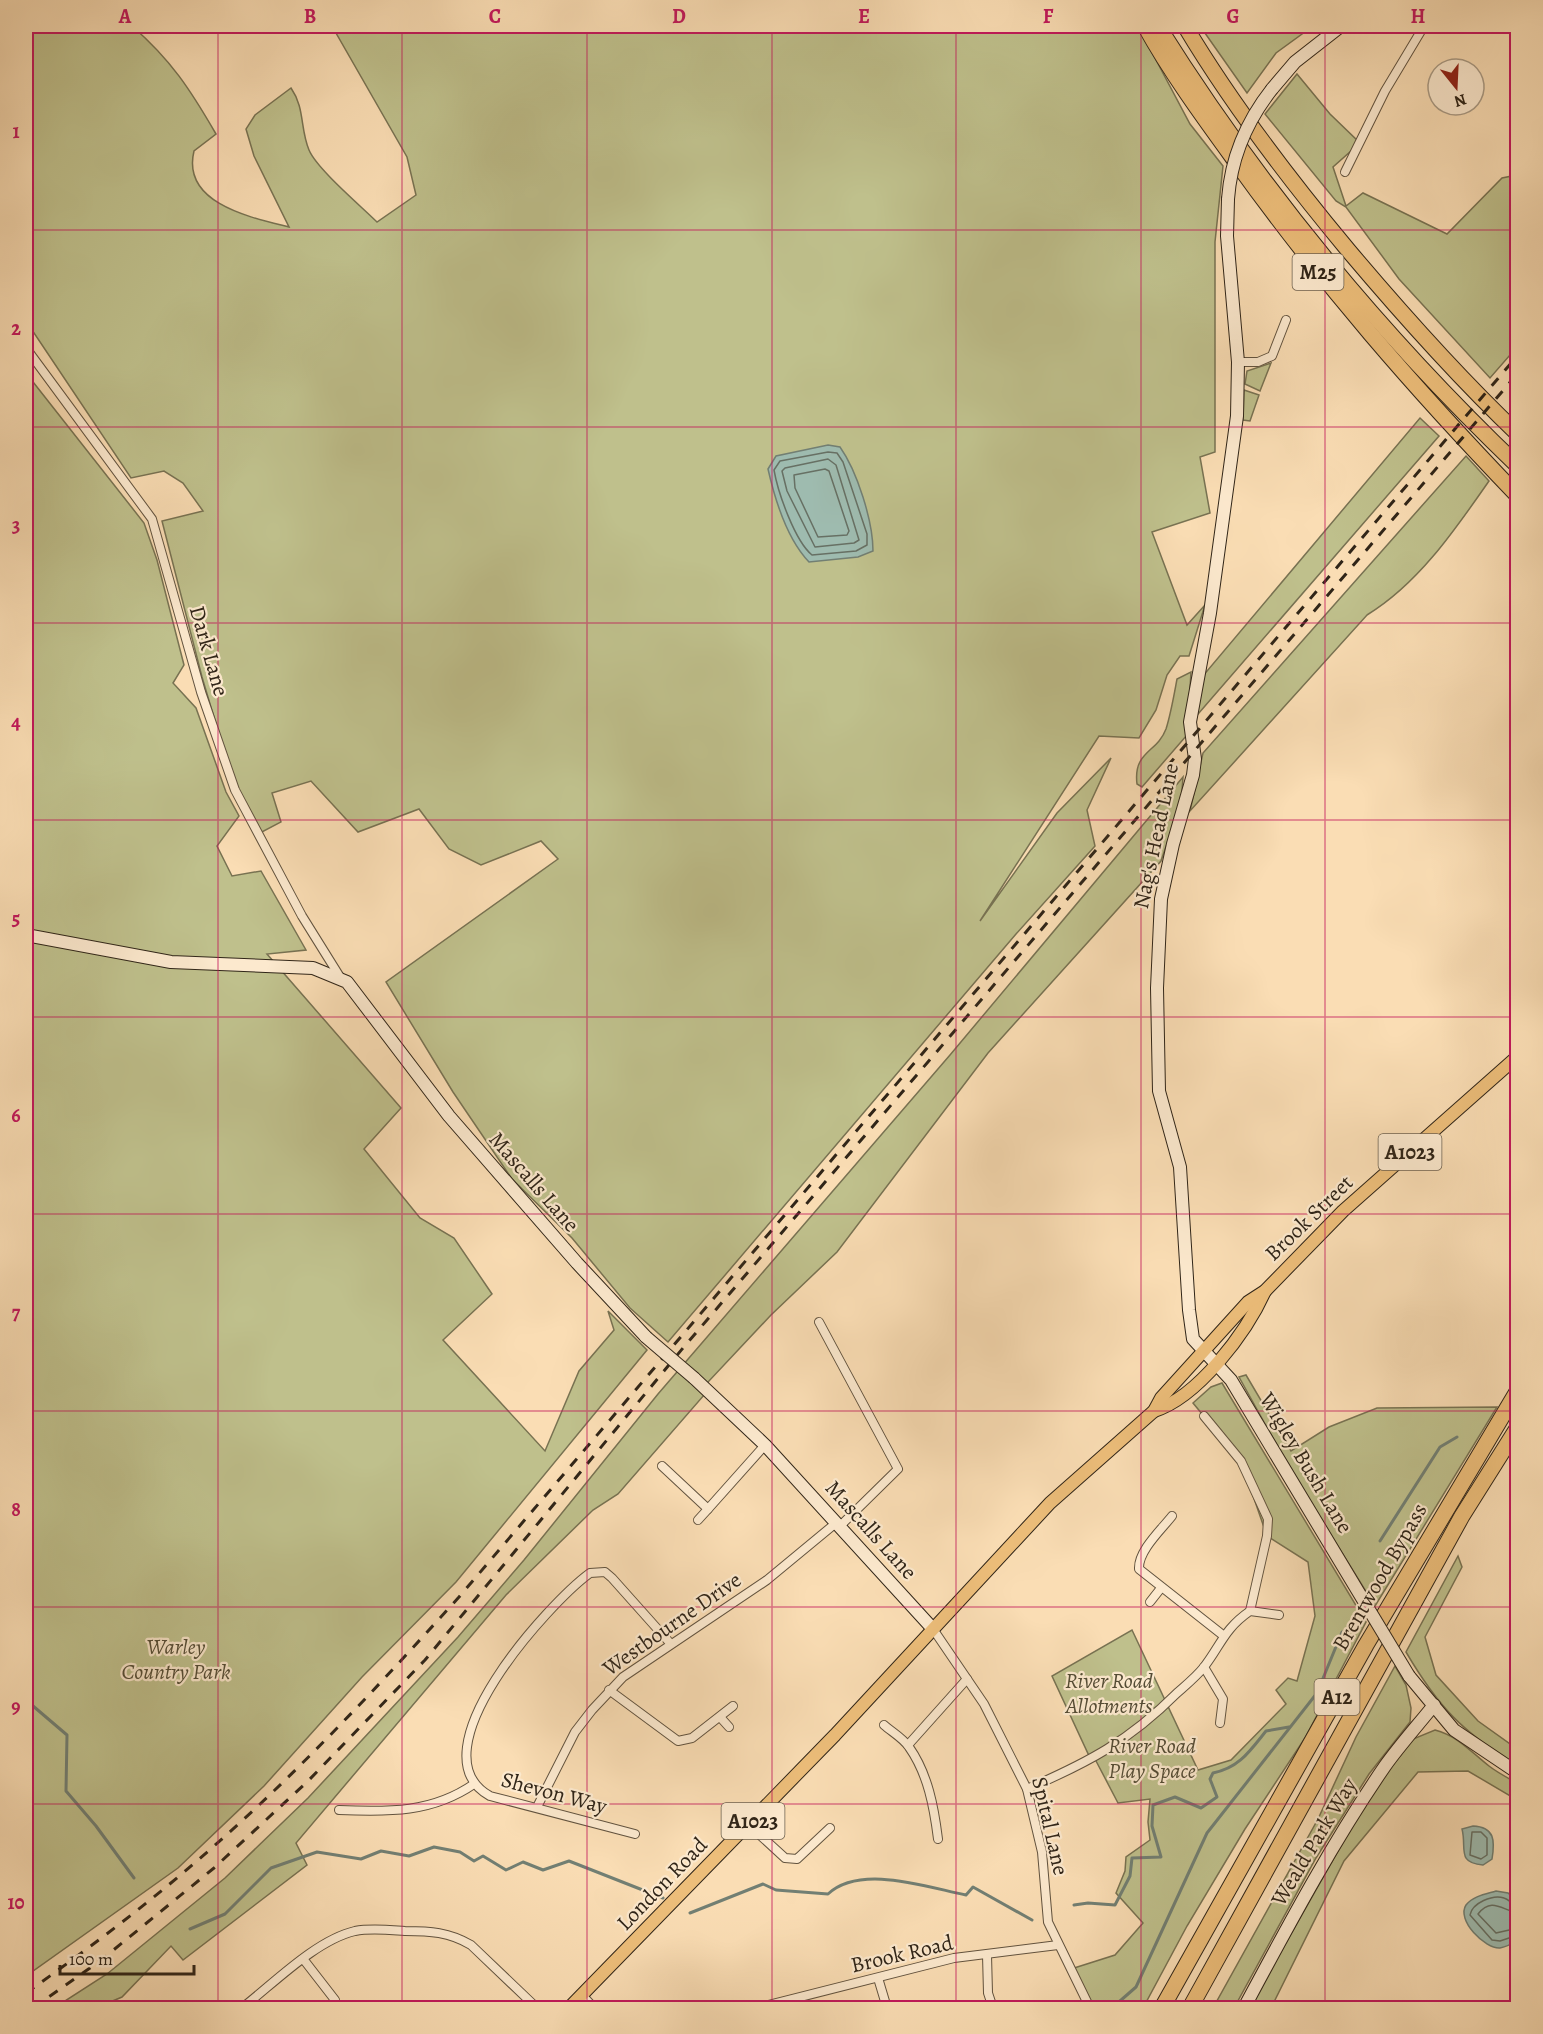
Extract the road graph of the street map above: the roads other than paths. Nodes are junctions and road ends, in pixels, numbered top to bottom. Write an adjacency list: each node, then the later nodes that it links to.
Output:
1 (1145, 26): 14 (highway, M25)
2 (1158, 26): 8 (highway, M25)
3 (1185, 26): 11 (highway, M25)
4 (1341, 26): 10 (street, Nag's Head Lane, bridge)
5 (1424, 26): 6 (street)
6 (1345, 172)
7 (1286, 320): 10 (street)
8 (1390, 336): 12 (highway, M25); 13 (highway, M25)
9 (26, 348): 16 (street, Dark Lane)
10 (1238, 362): 22 (street, Nag's Head Lane)
11 (1518, 434)
12 (1518, 466)
13 (1518, 486)
14 (1518, 496)
15 (26, 935): 17 (street, Mascalls Lane)
16 (322, 949): 17 (street); 18 (street, Dark Lane)
17 (313, 968): 18 (street, Mascalls Lane)
18 (340, 977): 28 (street, Mascalls Lane, bridge)
19 (1518, 1056): 20 (main road, Brook Street / A1023)
20 (1265, 1291): 22 (main road, Brook Street / A1023); 23 (main road, Brook Street / A1023)
21 (819, 1322): 33 (street, Westbourne Drive)
22 (1204, 1351): 23 (street, Wigley Bush Lane); 25 (main road, Brook Street / A1023)
23 (1217, 1363): 25 (main road, Brook Street / A1023); 44 (street, Wigley Bush Lane, bridge)
24 (1518, 1390): 75 (highway, Brentwood Bypass / A12)
25 (1154, 1411): 38 (main road, Brook Street / A1023)
26 (1204, 1416): 36 (street)
27 (1518, 1427): 76 (highway, Brentwood Bypass / A12)
28 (765, 1445): 30 (street); 33 (street, Mascalls Lane)
29 (662, 1466): 30 (street)
30 (708, 1509): 32 (street)
31 (1172, 1516): 34 (street)
32 (698, 1520)
33 (838, 1525): 38 (street, Mascalls Lane); 40 (street, Westbourne Drive)
34 (1161, 1588): 35 (street); 39 (street)
35 (1150, 1602)
36 (1250, 1611): 37 (street); 39 (street)
37 (1279, 1615)
38 (933, 1629): 42 (street, Spital Lane); 56 (main road, London Road / A1023)
39 (1224, 1636): 41 (street)
40 (670, 1643): 43 (street, Westbourne Drive); 52 (street, Shevon Way)
41 (1204, 1667): 47 (street); 53 (street)
42 (967, 1678): 50 (street); 53 (street, Spital Lane)
43 (609, 1690): 46 (street); 54 (street, Westbourne Drive)
44 (1434, 1705): 51 (street); 77 (street, Weald Park Way)
45 (734, 1706): 46 (street)
46 (720, 1717): 49 (street)
47 (1220, 1723)
48 (884, 1725): 50 (street)
49 (729, 1728)
50 (908, 1745): 59 (street)
51 (1518, 1773)
52 (474, 1784): 54 (street, Shevon Way); 55 (street)
53 (1027, 1789): 60 (street, Spital Lane)
54 (537, 1807): 58 (street, Shevon Way)
55 (339, 1810)
56 (749, 1825): 57 (street); 64 (main road, London Road / A1023)
57 (830, 1828)
58 (635, 1834)
59 (938, 1839)
60 (1058, 1945): 61 (street, Brook Road); 74 (street, Spital Lane)
61 (987, 1955): 63 (street, Brook Road); 73 (street)
62 (304, 1960): 65 (street); 67 (street); 68 (street)
63 (878, 1978): 66 (street, Brook Road); 72 (street)
64 (582, 1995): 69 (main road, London Road / A1023); 70 (street)
65 (335, 2000)
66 (772, 2006): 71 (street, Brook Road)
67 (242, 2008)
68 (537, 2008)
69 (569, 2008)
70 (594, 2008)
71 (757, 2008)
72 (887, 2008)
73 (993, 2008)
74 (1090, 2008)
75 (1162, 2008)
76 (1190, 2008)
77 (1244, 2008)

